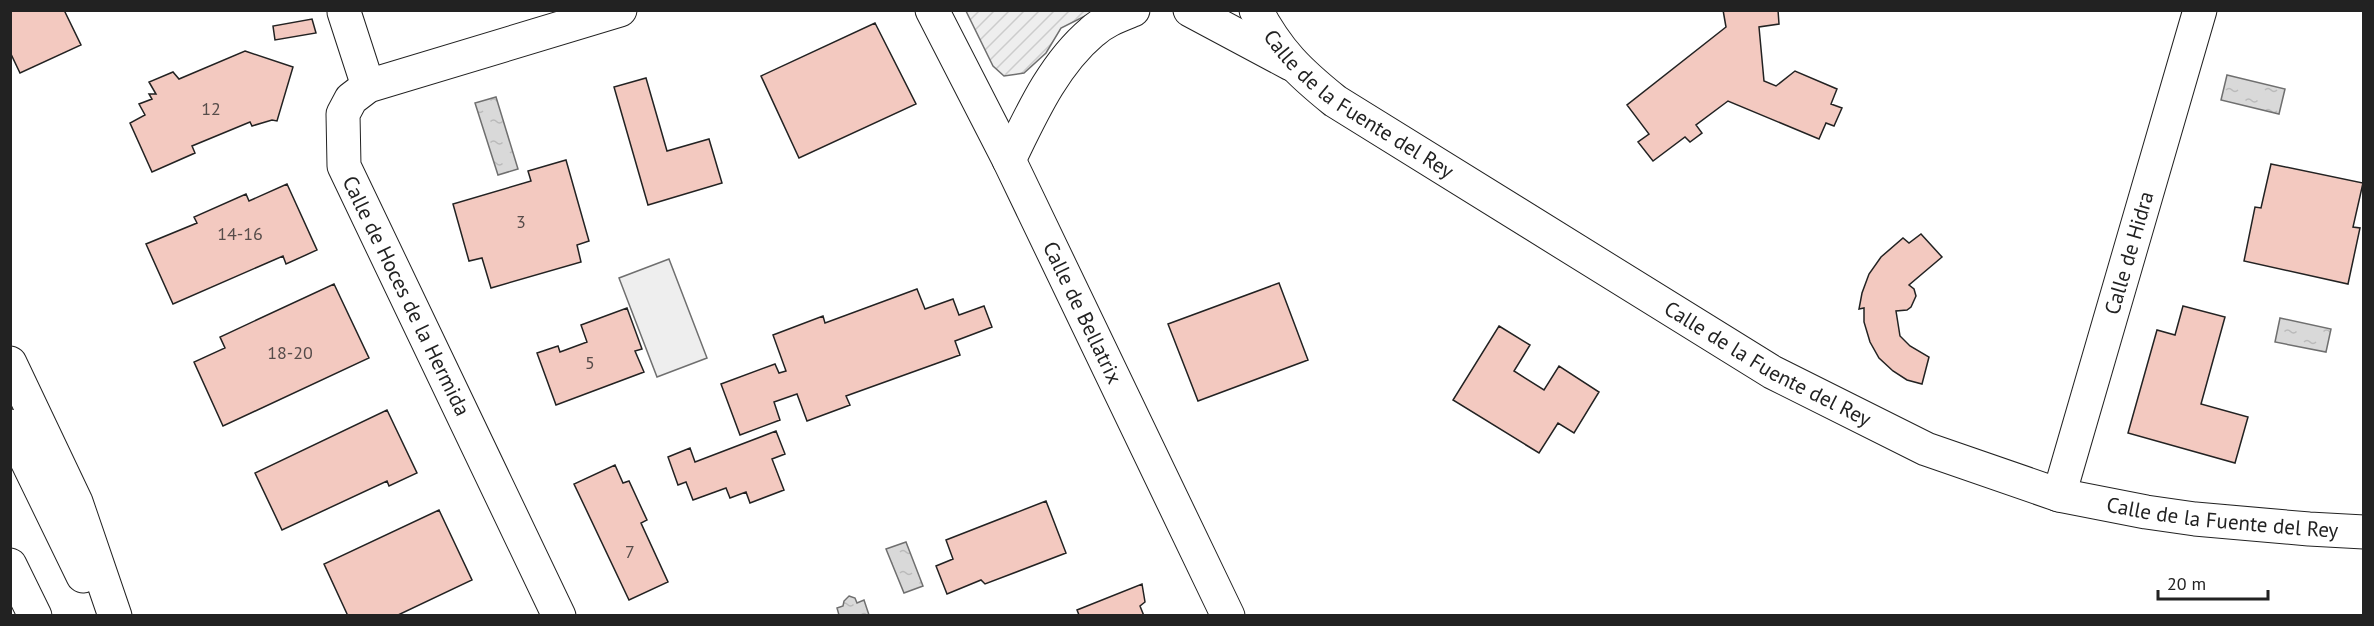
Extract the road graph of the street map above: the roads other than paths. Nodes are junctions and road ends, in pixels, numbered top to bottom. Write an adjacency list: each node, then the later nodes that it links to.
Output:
1 (620, 10): 9 (main road, Calle de Hoces de la Hermida)
2 (932, 10): 10 (main road, Calle de Bellatrix)
3 (1133, 10): 10 (main road)
4 (1190, 10): 8 (main road)
5 (1256, 10): 8 (main road, Calle de la Fuente del Rey)
6 (2200, 10): 13 (main road, Calle de Hidra)
7 (344, 12): 9 (main road)
8 (1292, 64): 13 (main road, Calle de la Fuente del Rey)
9 (368, 86): 19 (main road, Calle de Hoces de la Hermida)
10 (1009, 160): 20 (main road, Calle de Bellatrix)
11 (10, 363): 18 (main road)
12 (10, 426): 17 (main road)
13 (2059, 495): 14 (main road, Calle de la Fuente del Rey)
14 (2364, 532)
15 (10, 565): 16 (main road)
16 (35, 615)
17 (102, 615)
18 (115, 615)
19 (559, 615)
20 (1228, 615)

